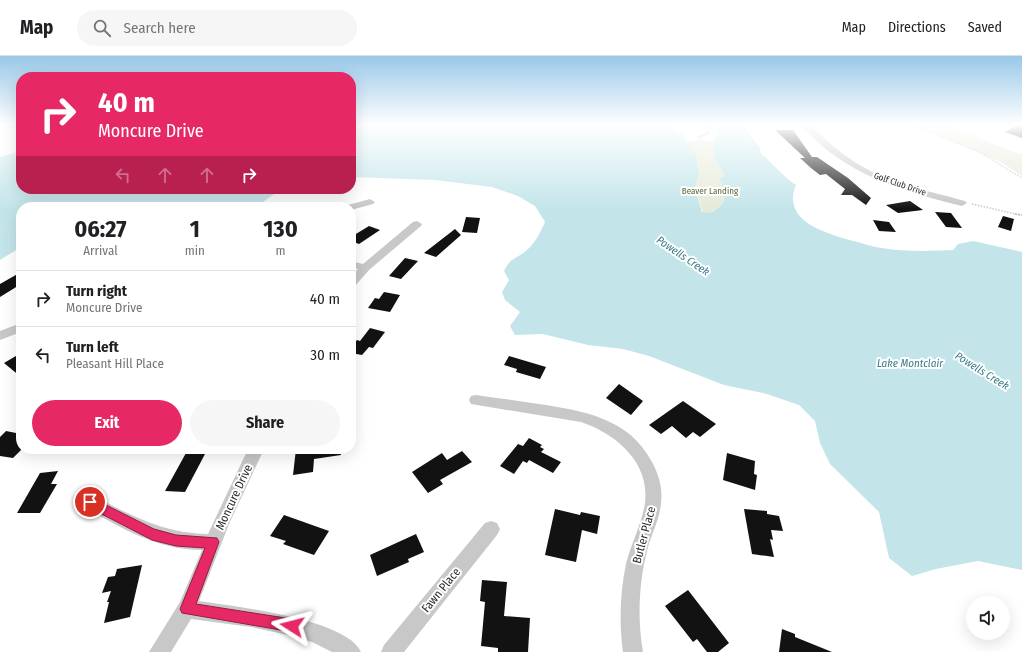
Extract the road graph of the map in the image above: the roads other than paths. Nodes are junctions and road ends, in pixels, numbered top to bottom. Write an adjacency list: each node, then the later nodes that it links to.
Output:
1 (838, 153): 3 (street, Golf Club Drive)
2 (370, 202): 4 (street)
3 (962, 202)
4 (356, 206)
5 (416, 224): 7 (street)
6 (356, 265): 7 (street)
7 (365, 268): 8 (street)
8 (356, 278)
9 (16, 328): 10 (street)
10 (0, 336)
11 (476, 400): 20 (street, Butler Place)
12 (254, 454): 15 (street, Moncure Drive)
13 (90, 502): 15 (street)
14 (491, 529): 19 (street, Fawn Place)
15 (213, 542): 16 (street, Moncure Drive)
16 (187, 609): 17 (street, Moncure Drive); 18 (street)
17 (159, 652)
18 (351, 652)
19 (391, 652)
20 (633, 652)

